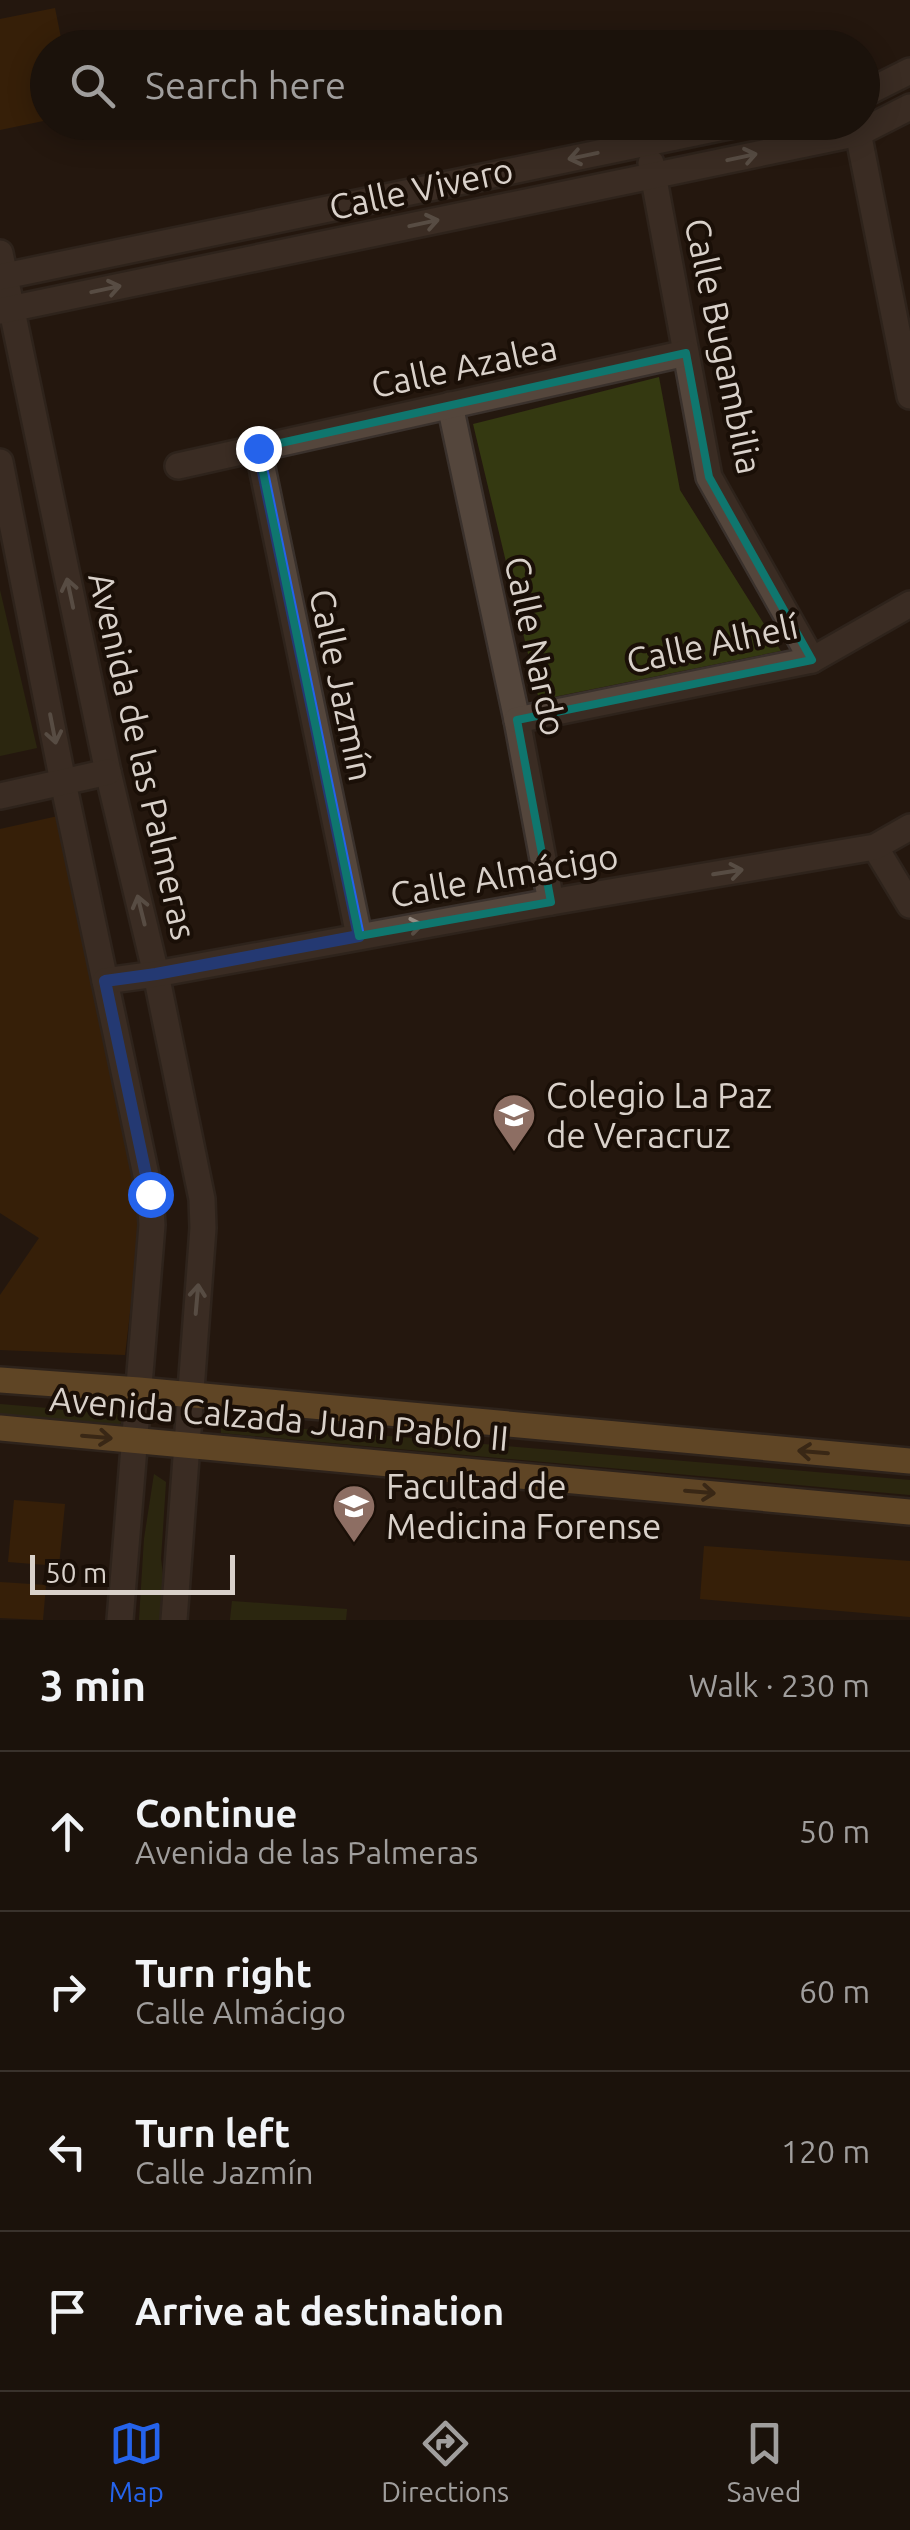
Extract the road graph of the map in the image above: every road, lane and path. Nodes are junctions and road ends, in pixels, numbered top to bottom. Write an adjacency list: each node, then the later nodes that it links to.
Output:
1 (910, 71): 2 (street)
2 (880, 86)
3 (910, 107): 4 (street, Calle Vivero)
4 (880, 119)
5 (662, 140): 8 (street, Calle Vivero)
6 (806, 140): 9 (street, Calle Vivero, one-way to 6)
7 (859, 140): 17 (street)
8 (648, 143): 9 (street, Calle Bugambilia); 10 (street, Calle Vivero, one-way to 10)
9 (654, 176): 12 (street, Calle Vivero); 16 (street, Calle Bugambilia)
10 (455, 182): 11 (street, Calle Vivero); 12 (street)
11 (329, 209): 13 (street); 14 (street, Calle Vivero)
12 (463, 215): 13 (street, Calle Vivero, one-way to 12)
13 (335, 242): 15 (street, Calle Vivero, one-way to 13)
14 (2, 268): 15 (street, Avenida de las Palmeras)
15 (5, 310): 25 (street, Avenida de las Palmeras, one-way to 15)
16 (686, 353): 18 (street, Calle Azalea); 23 (street, Calle Bugambilia)
17 (910, 396)
18 (450, 405): 19 (street, Calle Azalea); 24 (street, Calle Nardo)
19 (258, 448): 21 (street, Calle Azalea); 32 (street, Calle Jazmín)
20 (0, 462): 26 (street, one-way to 26)
21 (178, 466)
22 (910, 604): 23 (street, Calle Alhelí)
23 (812, 660): 24 (street, Calle Alhelí)
24 (517, 720): 30 (street, Calle Nardo)
25 (108, 772): 26 (street); 33 (street, Avenida de las Palmeras, one-way to 25)
26 (63, 782): 27 (street); 34 (street)
27 (0, 796)
28 (910, 827): 29 (street, Calle Almácigo)
29 (875, 848): 30 (street, Calle Almácigo, one-way to 29); 31 (street)
30 (551, 902): 32 (street, Calle Almácigo, one-way to 30)
31 (910, 905)
32 (359, 936): 33 (street, Calle Almácigo)
33 (156, 974): 34 (street, Calle Almácigo); 37 (street, Avenida de las Palmeras, one-way to 33)
34 (105, 981): 36 (street)
35 (0, 1380): 36 (main road, Avenida Calzada Juan Pablo II)
36 (139, 1390): 37 (main road, Avenida Calzada Juan Pablo II); 39 (street)
37 (189, 1396): 40 (street, Avenida de las Palmeras); 41 (main road, Avenida Calzada Juan Pablo II, one-way to 37)
38 (0, 1428): 39 (main road, Avenida Calzada Juan Pablo II, one-way to 39)
39 (135, 1440): 40 (main road, Avenida Calzada Juan Pablo II); 43 (street)
40 (185, 1446): 42 (main road, Avenida Calzada Juan Pablo II, one-way to 42); 44 (street, Avenida de las Palmeras)
41 (910, 1461)
42 (910, 1512)
43 (120, 1620)
44 (174, 1620)

